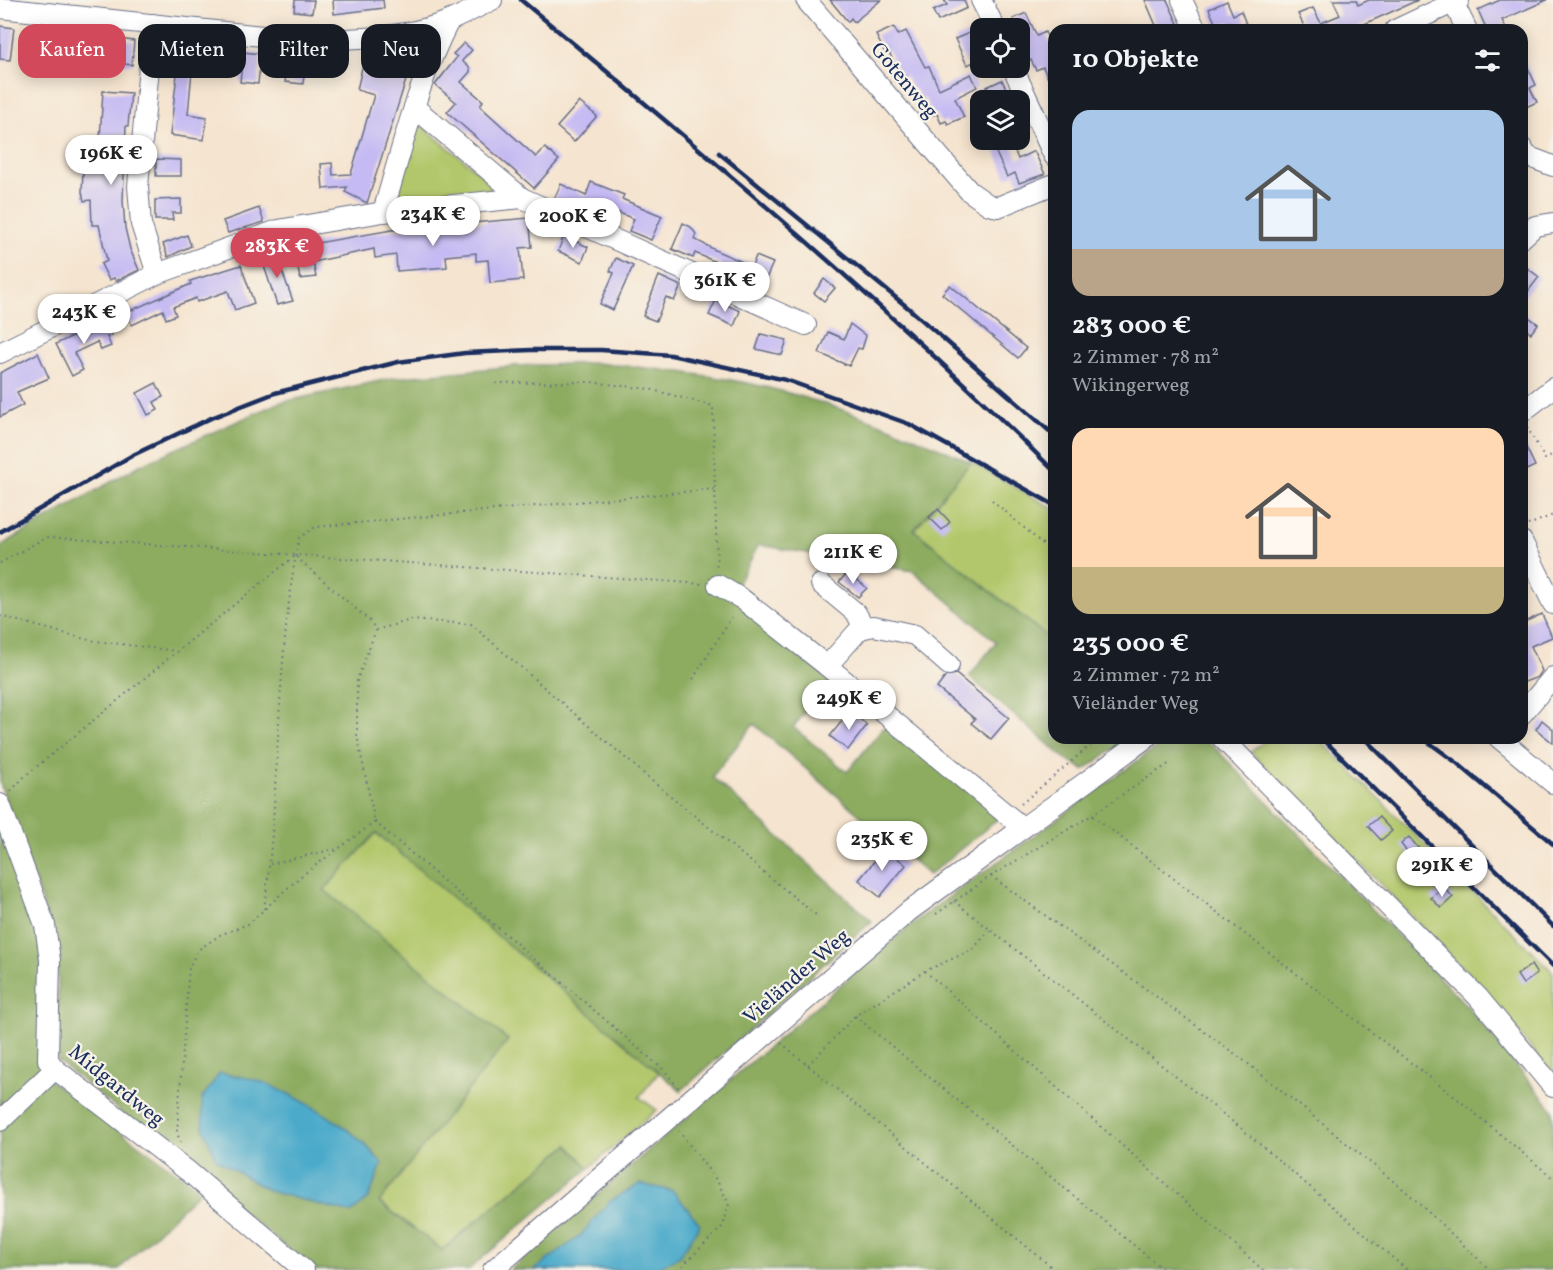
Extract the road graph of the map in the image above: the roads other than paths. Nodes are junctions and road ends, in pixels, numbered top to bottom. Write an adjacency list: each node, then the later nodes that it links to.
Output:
1 (492, 0): 9 (street)
2 (806, 0): 21 (street, Gotenweg)
3 (981, 0): 8 (street)
4 (1182, 0): 11 (street)
5 (1455, 1): 12 (street); 13 (street)
6 (26, 5): 7 (street); 10 (street)
7 (0, 8)
8 (990, 18)
9 (449, 21): 14 (street); 17 (street)
10 (153, 24)
11 (1193, 24)
12 (1407, 24)
13 (1465, 24)
14 (246, 34)
15 (148, 78): 26 (street)
16 (1018, 78): 18 (street)
17 (414, 107): 22 (street); 23 (street)
18 (1048, 143)
19 (1528, 156): 20 (street)
20 (1553, 166)
21 (1048, 186)
22 (522, 198): 23 (street); 27 (street)
23 (383, 212): 26 (street)
24 (1553, 224): 25 (street)
25 (1528, 232)
26 (157, 274): 28 (street)
27 (806, 325)
28 (0, 353)
29 (1553, 388): 30 (street)
30 (1528, 407)
31 (1528, 553): 34 (street)
32 (821, 584): 35 (street)
33 (718, 585): 37 (street)
34 (1553, 604)
35 (864, 627): 36 (street); 37 (street)
36 (949, 665)
37 (827, 666): 45 (street)
38 (1553, 677): 39 (street)
39 (1528, 707)
40 (1138, 744): 45 (street, Vieländer Weg)
41 (1228, 744): 47 (street)
42 (1507, 744): 43 (street)
43 (1553, 783)
44 (0, 804): 46 (street, Midgardweg)
45 (1023, 828): 50 (street, Vieländer Weg)
46 (55, 1069): 48 (street); 49 (street, Midgardweg)
47 (1553, 1087)
48 (0, 1120)
49 (304, 1270)
50 (493, 1270)

